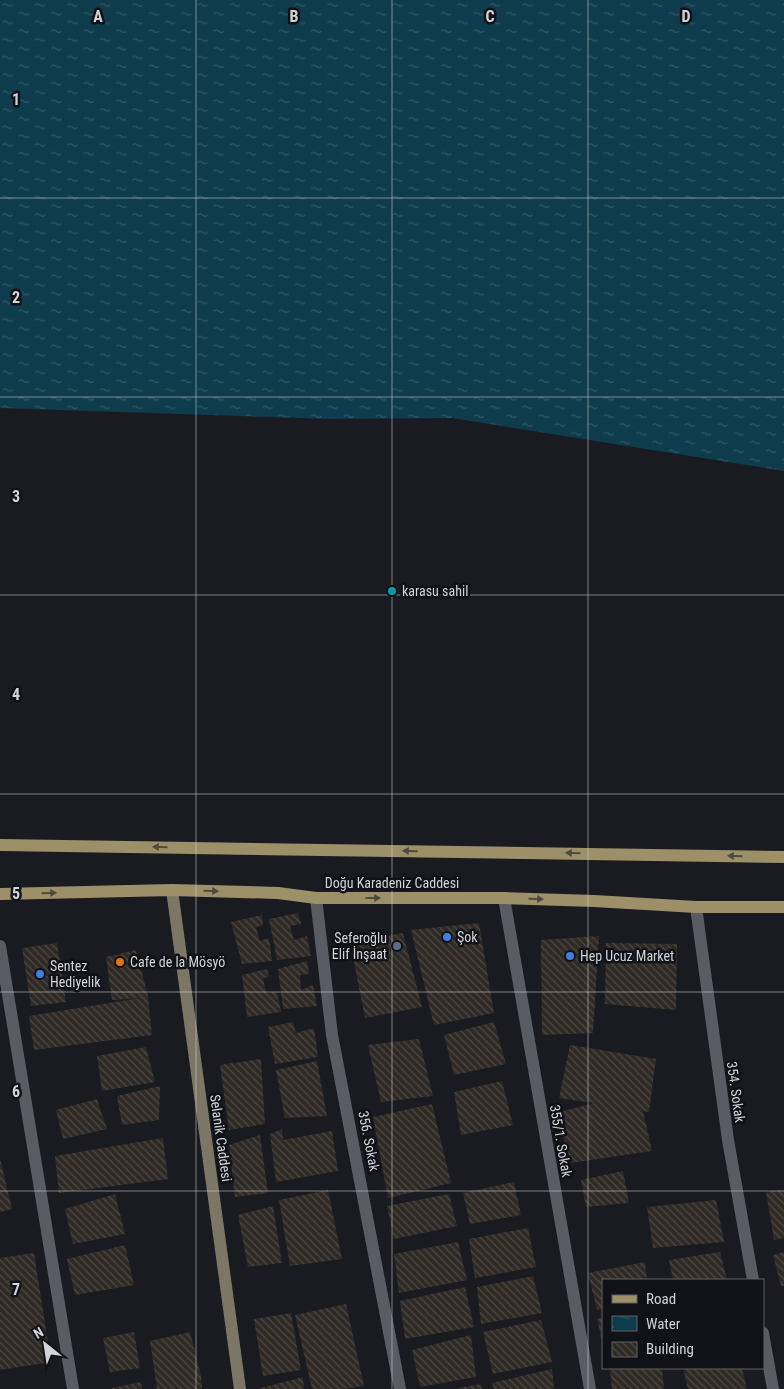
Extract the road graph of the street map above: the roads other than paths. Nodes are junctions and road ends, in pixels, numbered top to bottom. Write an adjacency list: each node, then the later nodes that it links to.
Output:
1 (0, 845): 2 (main road, one-way to 1)
2 (784, 857)
3 (172, 890): 4 (main road, Doğu Karadeniz Caddesi, one-way to 3); 5 (main road, Doğu Karadeniz Caddesi, one-way to 5); 13 (street, Selanik Caddesi)
4 (0, 894)
5 (316, 898): 6 (main road, Doğu Karadeniz Caddesi, one-way to 6); 14 (street, 356. Sokak)
6 (504, 898): 7 (main road, Doğu Karadeniz Caddesi, one-way to 7); 15 (street, 355/1. Sokak)
7 (696, 907): 8 (main road, Doğu Karadeniz Caddesi); 10 (street, 354. Sokak)
8 (784, 907)
9 (0, 946): 12 (street)
10 (753, 1279)
11 (764, 1338): 16 (street)
12 (73, 1389)
13 (240, 1389)
14 (400, 1389)
15 (590, 1389)
16 (773, 1389)

